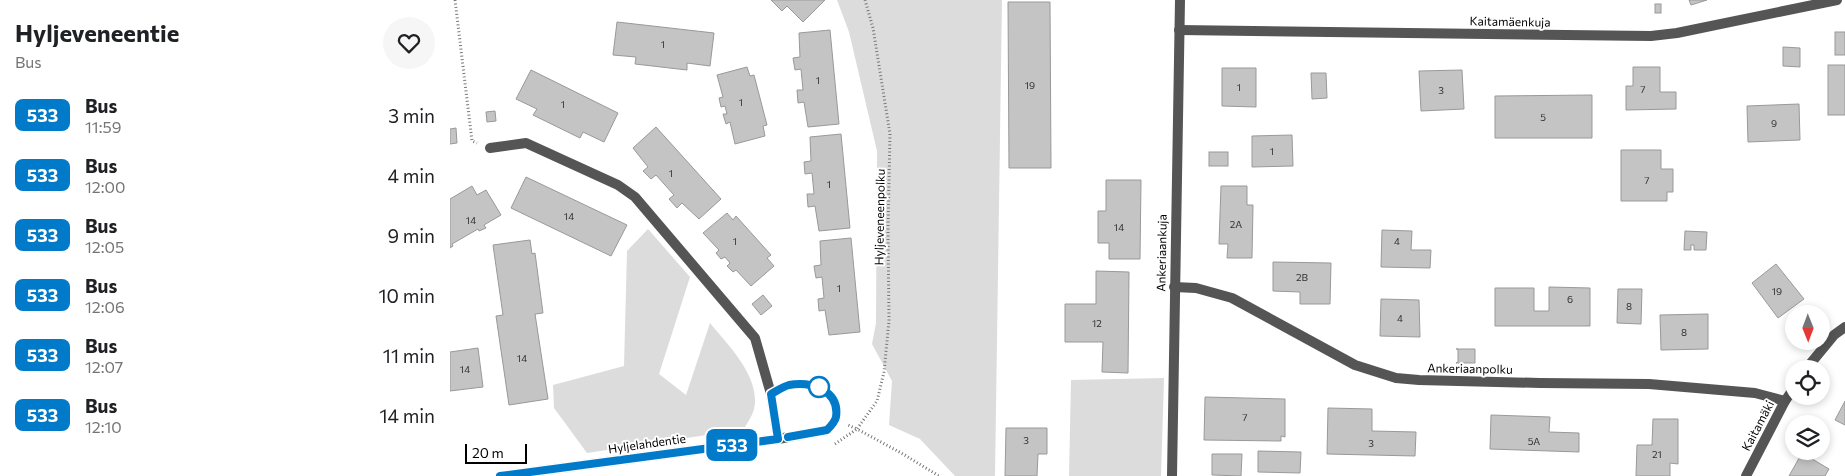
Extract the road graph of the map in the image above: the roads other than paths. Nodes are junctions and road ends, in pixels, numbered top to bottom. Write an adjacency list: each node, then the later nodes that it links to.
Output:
1 (1180, 0): 3 (street, Ankeriaankuja)
2 (1837, 0): 3 (street, Kaitamäenkuja)
3 (1179, 30): 5 (street, Ankeriaankuja)
4 (490, 148): 8 (street)
5 (1174, 287): 9 (street, Ankeriaanpolku); 13 (street, Ankeriaankuja)
6 (1845, 327): 7 (street)
7 (1813, 360)
8 (771, 394): 10 (lane); 11 (street)
9 (1785, 401): 14 (street, Kaitamäki)
10 (827, 430): 11 (street, Hyljelahdentie)
11 (778, 439): 12 (street, Hyljelahdentie)
12 (501, 476)
13 (1172, 476)
14 (1746, 476)

